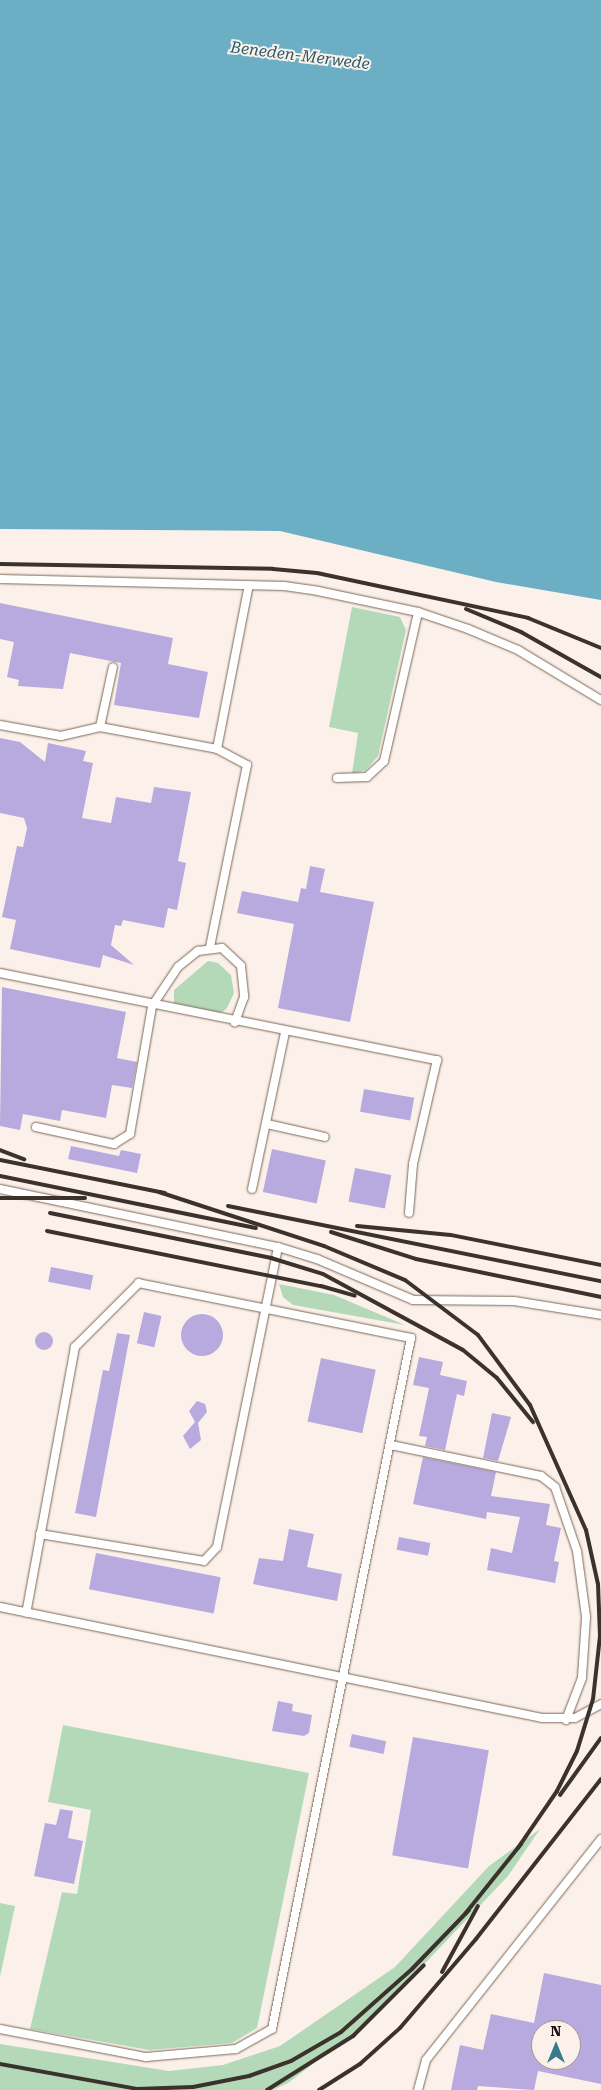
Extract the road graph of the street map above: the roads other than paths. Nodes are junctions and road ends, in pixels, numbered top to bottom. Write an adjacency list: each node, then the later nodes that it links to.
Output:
1 (0, 579): 2 (lane)
2 (249, 585): 3 (lane); 8 (lane)
3 (418, 612): 5 (lane); 9 (lane)
4 (113, 667): 7 (lane)
5 (601, 700)
6 (0, 725): 7 (lane)
7 (100, 727): 8 (lane)
8 (217, 749): 10 (lane)
9 (337, 778)
10 (210, 947): 12 (lane); 13 (lane)
11 (0, 973): 12 (lane)
12 (152, 1006): 13 (lane); 16 (lane)
13 (235, 1022): 14 (lane)
14 (285, 1032): 15 (lane); 20 (lane)
15 (267, 1124): 17 (lane); 19 (lane)
16 (36, 1127)
17 (326, 1138)
18 (0, 1189): 21 (lane)
19 (252, 1190)
20 (410, 1213)
21 (278, 1247): 22 (lane); 23 (lane)
22 (266, 1309): 24 (lane); 25 (lane); 25 (lane)
23 (601, 1315)
24 (391, 1445): 28 (lane); 30 (lane)
25 (40, 1534): 27 (lane)
26 (0, 1607): 27 (lane)
27 (26, 1613): 28 (lane)
28 (342, 1678): 30 (lane); 32 (lane)
29 (601, 1704): 30 (lane)
30 (566, 1720)
31 (601, 1839): 33 (lane)
32 (0, 2029)
33 (418, 2090)

